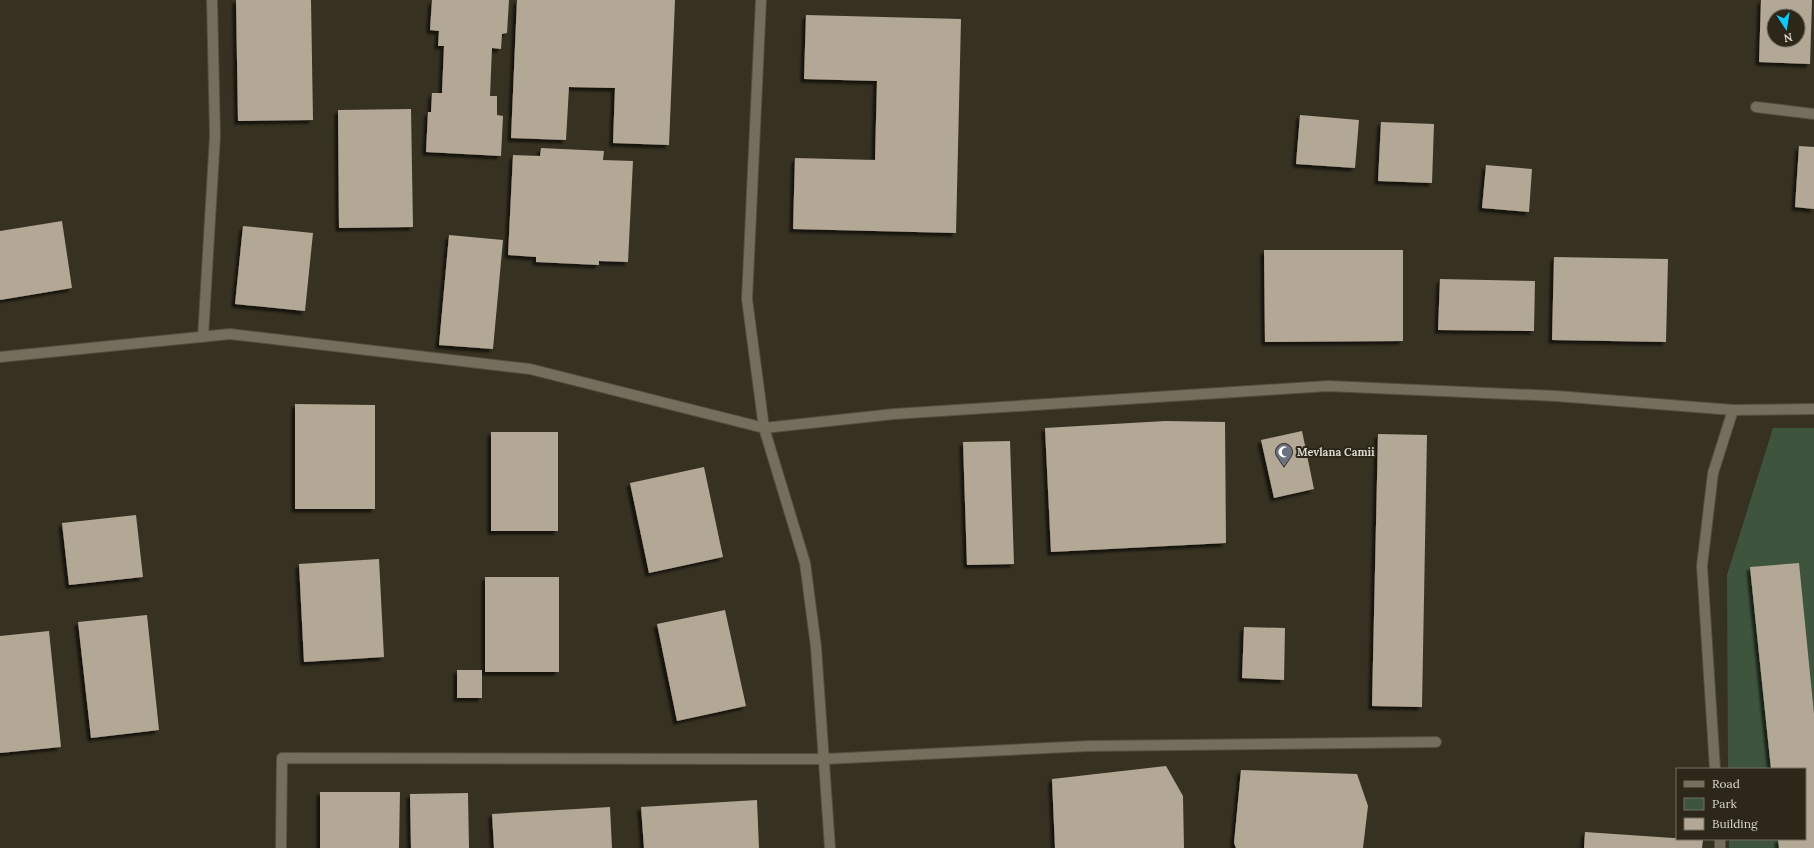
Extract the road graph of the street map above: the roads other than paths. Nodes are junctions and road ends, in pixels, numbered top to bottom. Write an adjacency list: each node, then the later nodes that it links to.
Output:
1 (212, 0): 5 (street)
2 (761, 0): 9 (street)
3 (1756, 107): 4 (street)
4 (1814, 114)
5 (203, 336): 6 (street); 9 (street)
6 (0, 357)
7 (1814, 409): 8 (street)
8 (1733, 410): 9 (street); 12 (street)
9 (764, 428): 11 (street)
10 (1436, 742): 11 (street)
11 (825, 759): 13 (street); 14 (street)
12 (1715, 768)
13 (281, 848)
14 (830, 848)

